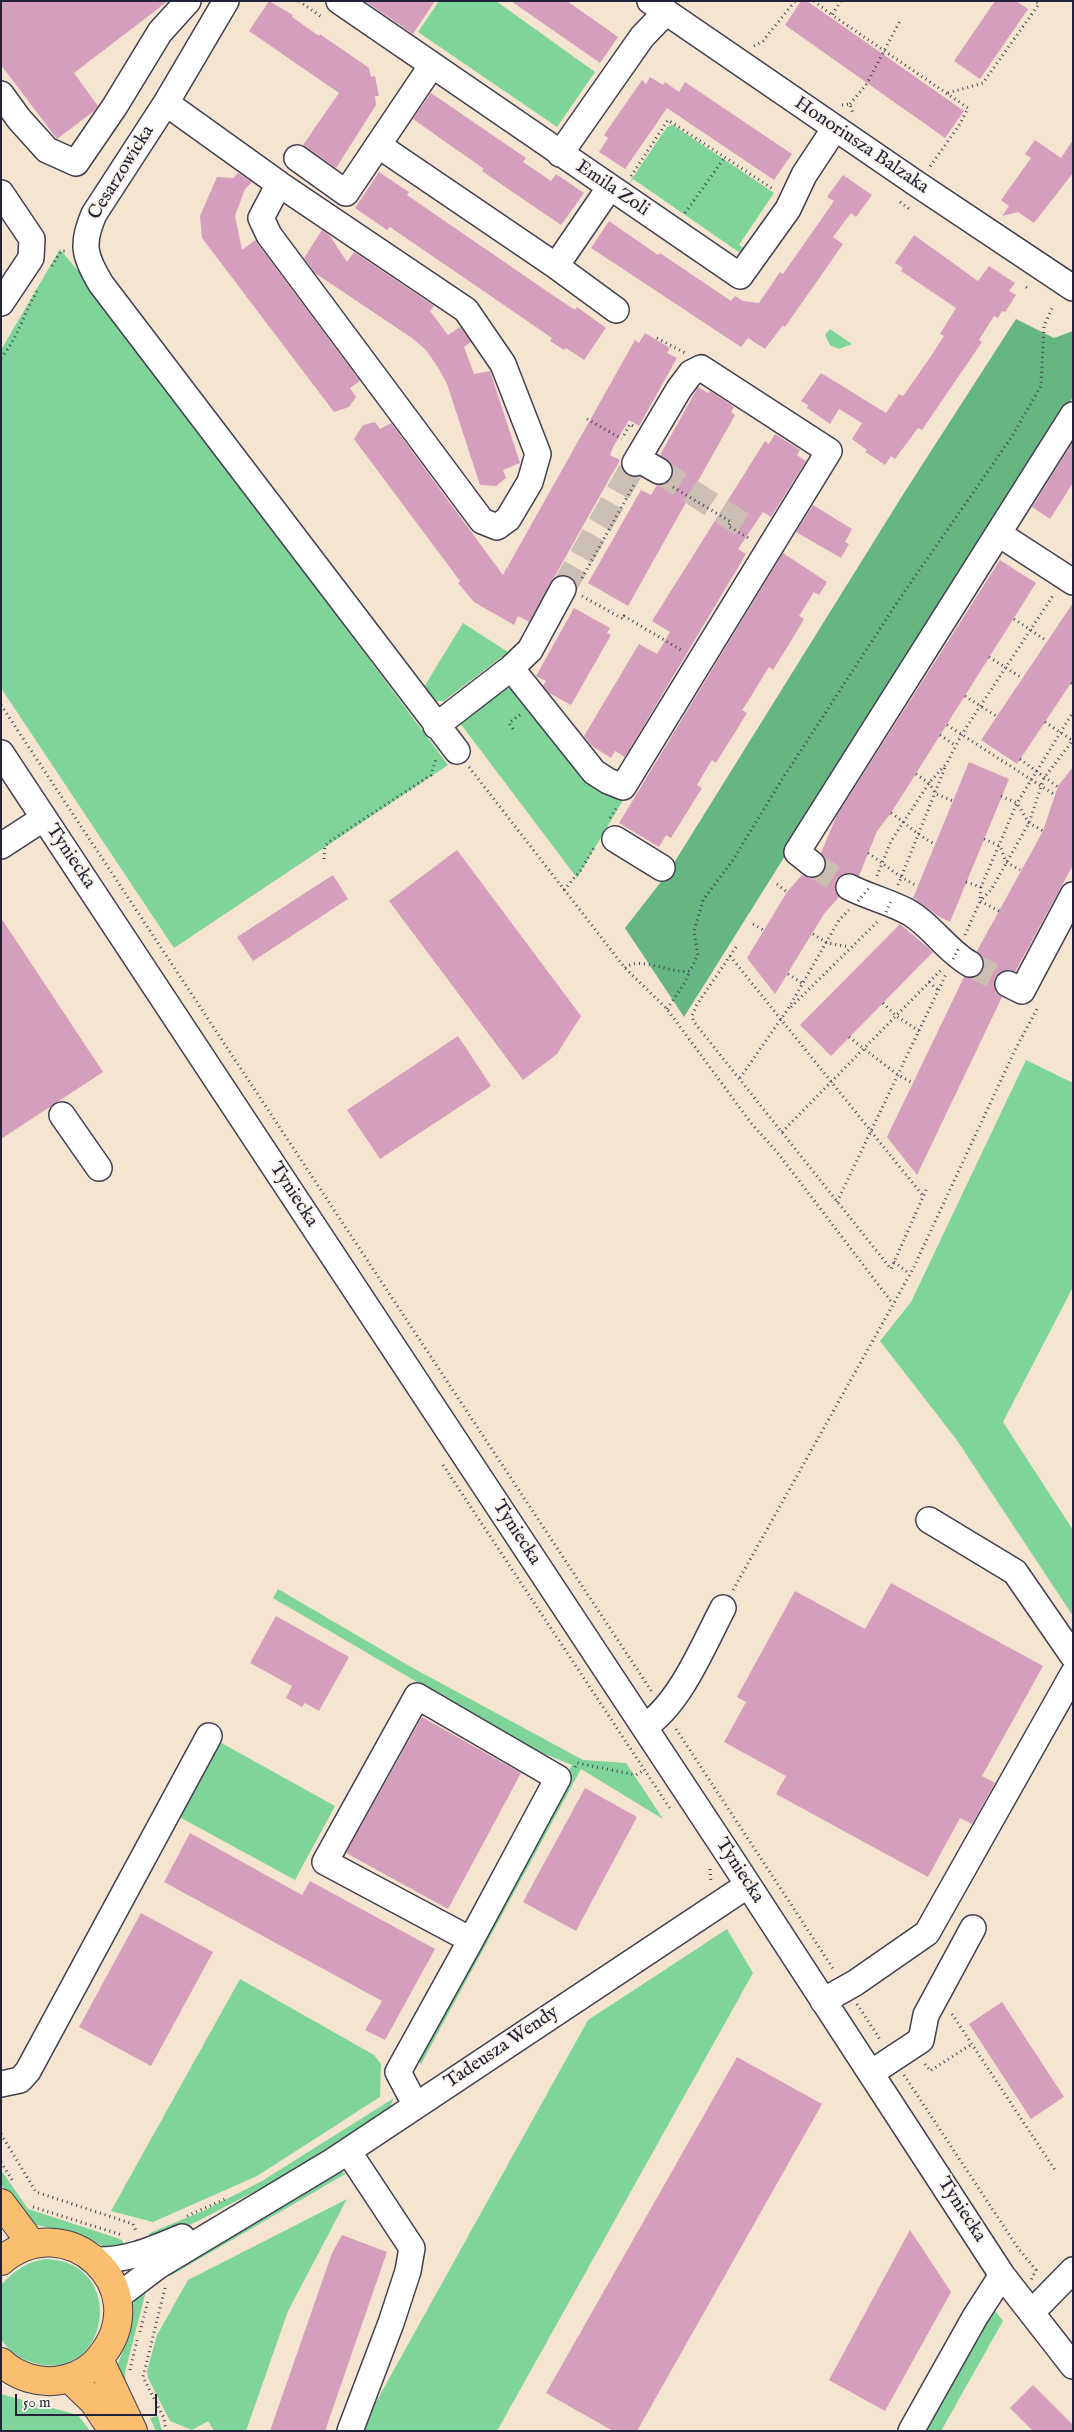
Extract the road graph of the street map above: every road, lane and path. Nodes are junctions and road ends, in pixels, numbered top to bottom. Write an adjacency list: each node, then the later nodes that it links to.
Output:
1 (188, 1): 15 (street)
2 (226, 1): 16 (street, Cesarzowicka)
3 (795, 1): 12 (path)
4 (814, 1): 9 (path)
5 (841, 1): 9 (path)
6 (1036, 1): 14 (path)
7 (345, 3): 13 (street, Emila Zoli)
8 (658, 7): 12 (street, Honoriusza Balzaka); 20 (street)
9 (832, 14): 11 (path)
10 (901, 19): 11 (path)
11 (883, 50): 14 (path); 17 (path)
12 (736, 60): 18 (street, Honoriusza Balzaka)
13 (432, 65): 19 (street); 20 (street, Emila Zoli)
14 (948, 93): 24 (path)
15 (1, 94)
16 (166, 103): 23 (street); 31 (street, Cesarzowicka)
17 (850, 104)
18 (834, 128): 24 (street, Honoriusza Balzaka); 25 (street, Emila Zoli)
19 (378, 145): 22 (street); 32 (street)
20 (560, 154): 25 (street, Emila Zoli)
21 (725, 157): 25 (path); 27 (path); 30 (path)
22 (297, 158)
23 (278, 184): 23 (street)
24 (917, 184): 36 (street, Honoriusza Balzaka)
25 (618, 185): 32 (street)
26 (1, 193): 38 (street)
27 (781, 195)
28 (900, 202): 29 (path)
29 (911, 210)
30 (680, 220)
31 (85, 246): 33 (path); 73 (street)
32 (556, 266): 40 (street)
33 (51, 268)
34 (41, 285): 42 (path)
35 (1026, 287): 37 (path)
36 (1073, 288)
37 (1030, 290)
38 (1, 303)
39 (1053, 306): 130 (path)
40 (616, 310)
41 (657, 338): 43 (path)
42 (1, 358)
43 (696, 369): 48 (street); 50 (street)
44 (1073, 415): 49 (street)
45 (587, 418): 47 (path)
46 (641, 430): 47 (path)
47 (622, 439): 48 (path)
48 (643, 467): 50 (path); 52 (path)
49 (999, 534): 51 (street); 106 (street)
50 (764, 557): 56 (street)
51 (1069, 579): 54 (path)
52 (572, 588): 56 (path); 58 (street)
53 (1014, 619): 54 (path)
54 (1031, 630): 55 (path); 59 (path)
55 (1047, 641)
56 (704, 657): 58 (street)
57 (990, 657): 59 (path)
58 (512, 668): 73 (street)
59 (1006, 668): 60 (path); 63 (path)
60 (1022, 678)
61 (965, 696): 63 (path)
62 (1, 705): 163 (path)
63 (980, 706): 66 (path); 71 (path)
64 (523, 712): 69 (path)
65 (1073, 712): 70 (path)
66 (996, 716)
67 (1045, 722): 70 (path)
68 (946, 725): 71 (path)
69 (513, 729)
70 (1060, 731): 74 (path); 79 (path)
71 (962, 734): 75 (path); 82 (path)
72 (940, 736): 75 (path)
73 (445, 737): 103 (path); 129 (path)
74 (1073, 741): 81 (path)
75 (956, 746): 78 (path)
76 (1, 753): 92 (street, Tyniecka)
77 (1020, 759): 79 (path)
78 (947, 762): 83 (path); 86 (path)
79 (1035, 771): 81 (path); 82 (path)
80 (916, 774): 83 (path)
81 (1044, 778): 84 (path); 85 (path)
82 (1030, 780): 84 (path); 90 (path)
83 (929, 783): 86 (path); 93 (path)
84 (1041, 787): 87 (path); 94 (path)
85 (1058, 787)
86 (936, 794): 89 (path); 96 (path)
87 (1055, 795)
88 (1002, 796): 90 (path)
89 (953, 801)
90 (1017, 803): 94 (path); 101 (path)
91 (891, 813): 93 (path)
92 (44, 818): 100 (street); 164 (street, Tyniecka)
93 (904, 822): 96 (path); 104 (path)
94 (1029, 823): 95 (path); 105 (path)
95 (1043, 831)
96 (919, 836): 99 (path); 110 (path)
97 (615, 839): 107 (street)
98 (984, 839): 101 (path)
99 (935, 844)
100 (1, 846)
101 (1000, 846): 105 (path); 114 (path)
102 (868, 853): 104 (path)
103 (324, 859)
104 (882, 862): 109 (path); 110 (path)
105 (1006, 862): 108 (path); 118 (path)
106 (812, 864)
107 (662, 868)
108 (1020, 870)
109 (876, 877)
110 (901, 879): 113 (path); 125 (path, bridge)
111 (966, 882): 114 (path)
112 (777, 884): 116 (path)
113 (918, 886)
114 (981, 888): 118 (path)
115 (862, 890): 124 (path); 128 (street)
116 (787, 892)
117 (1073, 895): 134 (street)
118 (980, 901): 119 (path); 123 (path)
119 (999, 911)
120 (753, 924): 121 (path)
121 (765, 931)
122 (814, 934): 124 (path)
123 (964, 937)
124 (827, 943): 125 (path); 133 (path)
125 (850, 947): 139 (path)
126 (736, 948): 127 (path)
127 (730, 956): 141 (path); 146 (path)
128 (958, 956): 132 (path); 135 (path)
129 (625, 968): 130 (path); 138 (path)
130 (690, 971): 138 (path)
131 (788, 974): 133 (path)
132 (929, 982): 135 (path); 140 (path)
133 (802, 983): 139 (path)
134 (1008, 984)
135 (938, 991): 142 (path)
136 (1042, 999): 157 (path)
137 (883, 1003): 140 (path)
138 (667, 1009): 158 (path)
139 (788, 1009): 141 (path)
140 (895, 1015): 142 (path); 144 (path)
141 (781, 1020): 146 (path); 147 (path)
142 (919, 1031): 145 (path)
143 (849, 1037): 144 (path)
144 (863, 1049): 145 (path); 147 (path)
145 (898, 1075): 148 (path); 151 (path)
146 (740, 1078): 150 (path)
147 (831, 1082): 150 (path); 151 (path)
148 (913, 1083)
149 (62, 1114): 152 (street)
150 (782, 1132): 155 (path)
151 (871, 1132): 154 (path); 155 (path)
152 (99, 1168)
153 (928, 1188): 154 (path)
154 (924, 1197): 156 (path)
155 (837, 1202): 156 (path)
156 (894, 1262): 157 (path)
157 (910, 1274): 158 (path)
158 (893, 1304): 160 (path)
159 (929, 1520): 161 (street)
160 (723, 1608): 163 (street)
161 (1073, 1656)
162 (1073, 1674): 171 (street)
163 (664, 1711): 164 (street); 171 (path)
164 (644, 1727): 168 (street, Tyniecka)
165 (209, 1736): 177 (street)
166 (622, 1774): 167 (path)
167 (636, 1775)
168 (748, 1885): 173 (street, Tyniecka); 178 (street, Tadeusza Wendy)
169 (973, 1928): 172 (street)
170 (471, 1940): 170 (street); 178 (street)
171 (846, 1988): 173 (street); 175 (path)
172 (938, 1992): 174 (path); 175 (street)
173 (824, 2001): 176 (street, Tyniecka)
174 (972, 2044): 175 (path); 182 (path)
175 (897, 2064): 176 (street); 191 (path)
176 (871, 2073): 193 (street, Tyniecka)
177 (1, 2084)
178 (416, 2106): 180 (street, Tadeusza Wendy)
179 (1, 2134): 187 (path)
180 (348, 2151): 185 (street, Tadeusza Wendy); 207 (street)
181 (1, 2162): 183 (path)
182 (1055, 2170)
183 (9, 2196): 188 (main road)
184 (28, 2205): 186 (path)
185 (254, 2207): 190 (street, Tadeusza Wendy); 196 (street, Tadeusza Wendy)
186 (124, 2236)
187 (138, 2236)
188 (32, 2244): 189 (main road); 190 (main road)
189 (1, 2260)
190 (95, 2260): 196 (main road)
191 (1036, 2270)
192 (1073, 2270): 197 (street)
193 (1002, 2275): 197 (street, Tyniecka); 208 (street)
194 (163, 2284): 206 (path)
195 (150, 2294): 202 (path)
196 (117, 2297): 199 (main road)
197 (1032, 2311): 198 (street); 201 (street)
198 (1073, 2341)
199 (99, 2359): 203 (main road); 205 (main road)
200 (1, 2362): 203 (main road)
201 (1073, 2366)
202 (129, 2376)
203 (69, 2378): 204 (main road)
204 (113, 2431)
205 (133, 2431)
206 (166, 2431)
207 (350, 2431)
208 (912, 2431)

